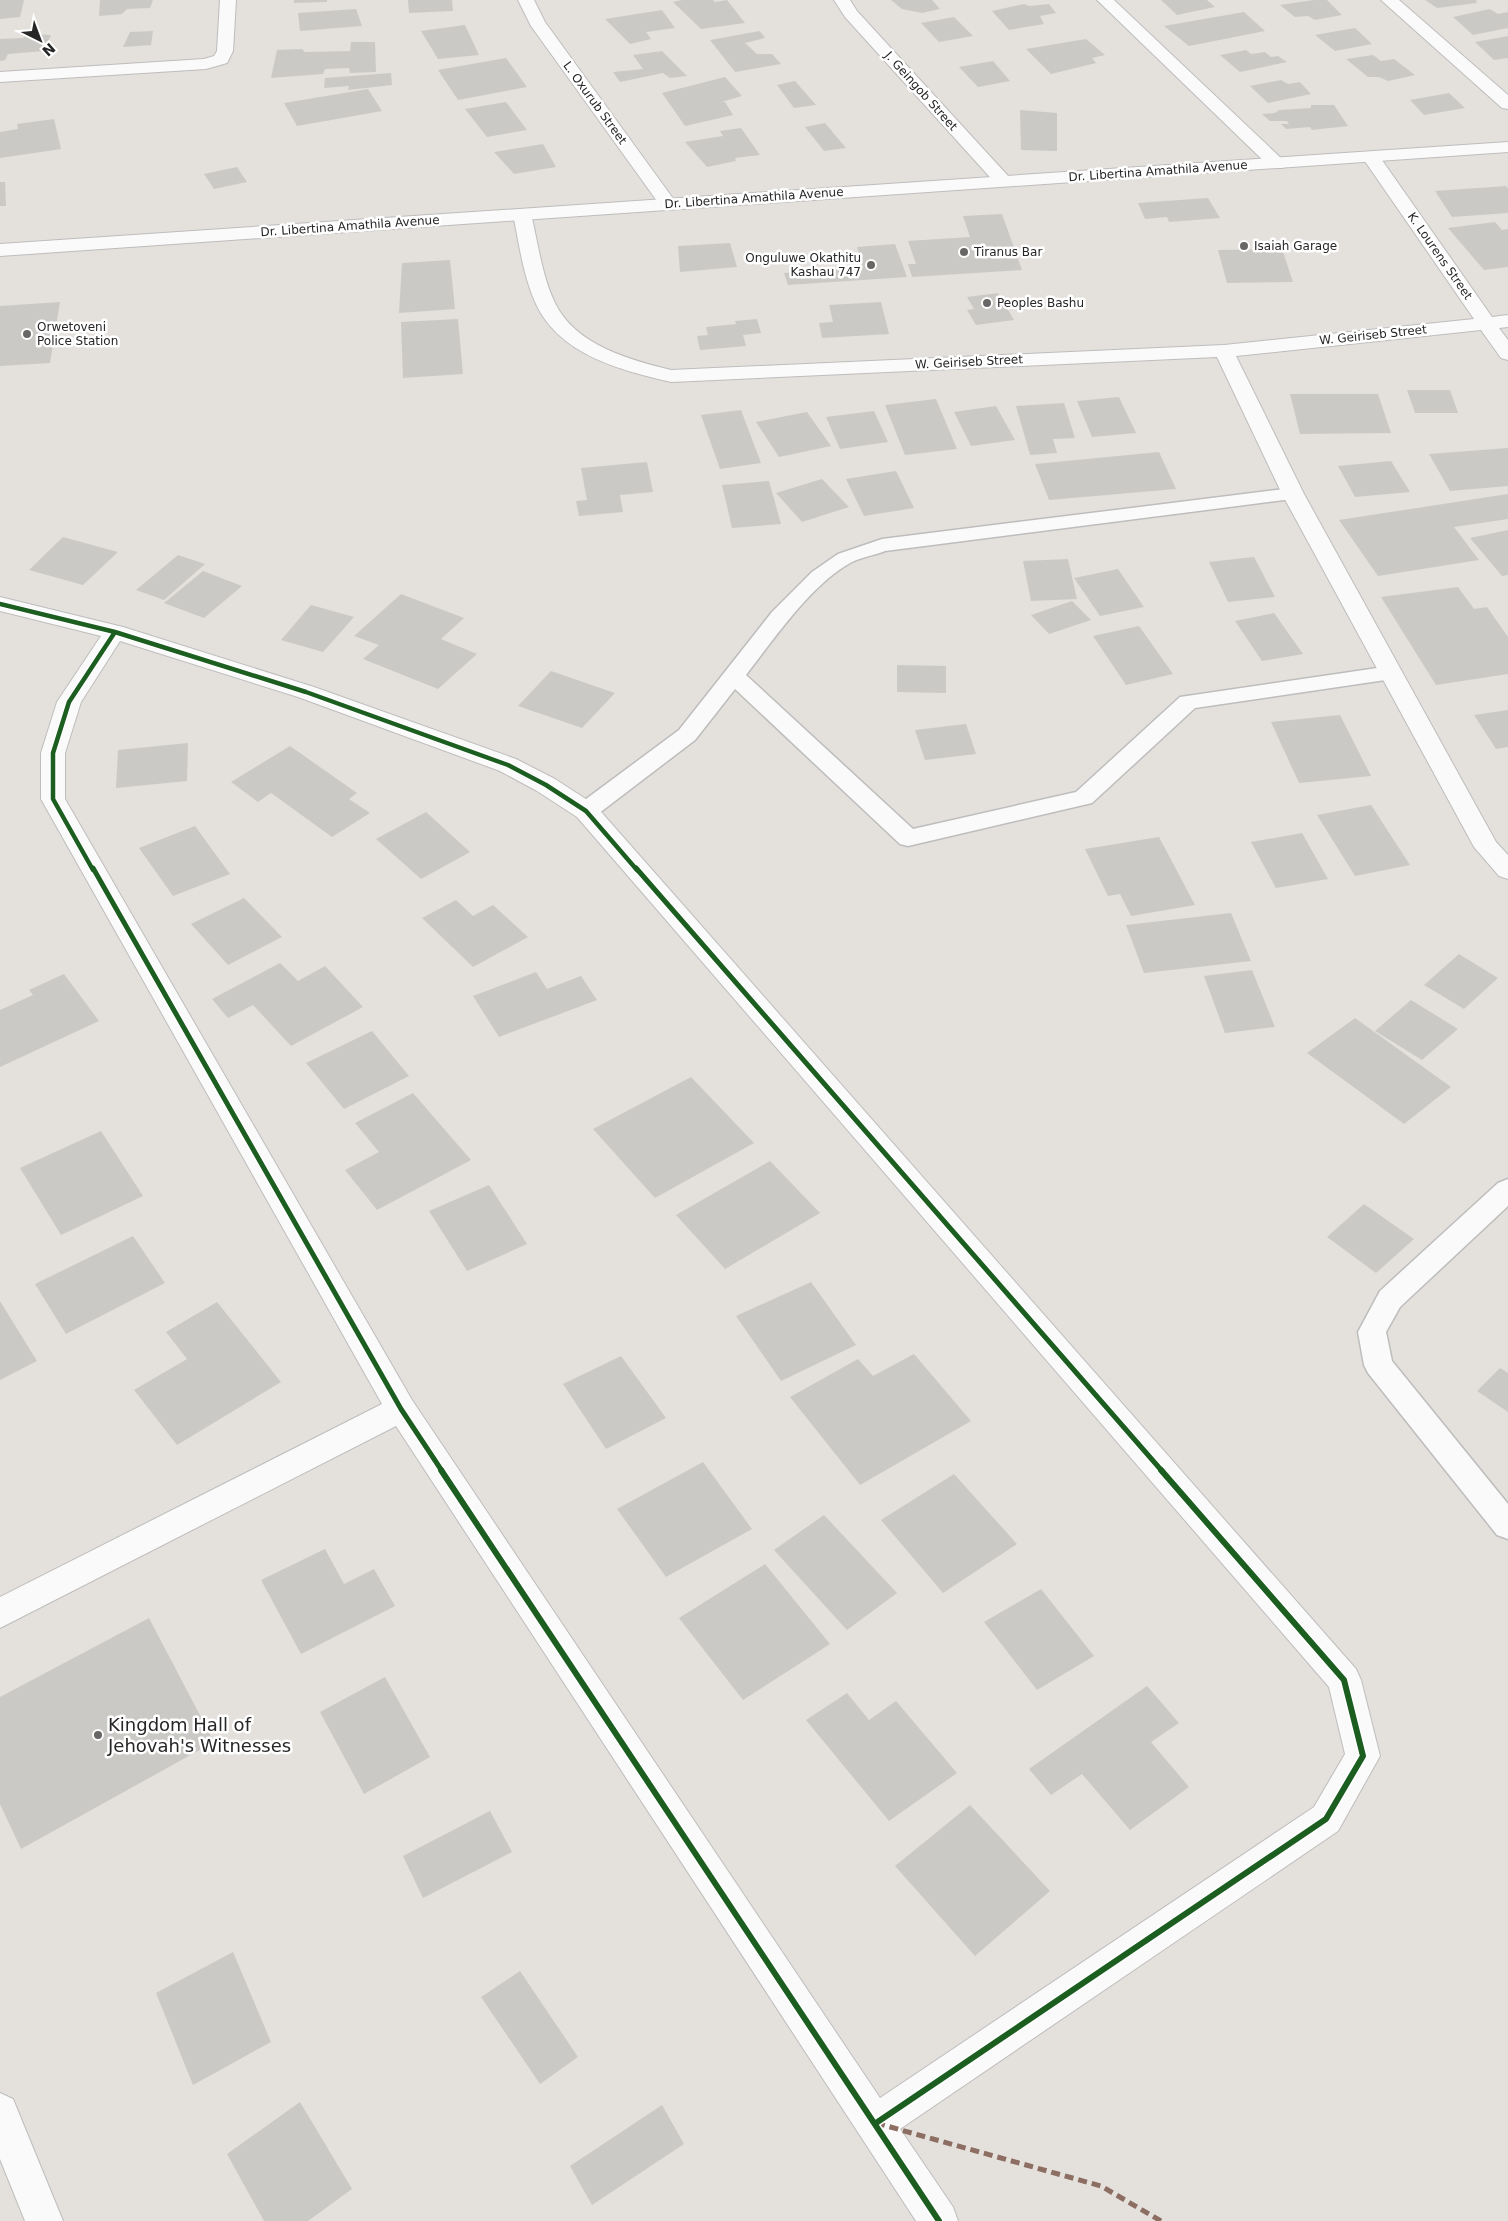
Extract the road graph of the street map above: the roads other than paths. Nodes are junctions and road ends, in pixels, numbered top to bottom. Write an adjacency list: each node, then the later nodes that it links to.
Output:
1 (228, 0): 6 (street)
2 (526, 0): 12 (street, L. Oxurub Street)
3 (842, 0): 11 (street, J. Geingob Street)
4 (1105, 0): 10 (street)
5 (1389, 0): 7 (street)
6 (0, 77)
7 (1508, 104)
8 (1508, 147): 9 (street, Dr. Libertina Amathila Avenue)
9 (1371, 157): 10 (street, Dr. Libertina Amathila Avenue); 16 (street, K. Lourens Street)
10 (1277, 164): 11 (street, Dr. Libertina Amathila Avenue)
11 (1003, 181): 12 (street, Dr. Libertina Amathila Avenue)
12 (668, 204): 13 (street, Dr. Libertina Amathila Avenue)
13 (522, 214): 14 (street, Dr. Libertina Amathila Avenue); 17 (street, W. Geiriseb Street)
14 (0, 250)
15 (1508, 321): 16 (street, W. Geiriseb Street)
16 (1486, 322): 17 (street, W. Geiriseb Street); 18 (street, K. Lourens Street)
17 (1224, 351): 19 (street)
18 (1508, 354)
19 (1293, 494): 22 (street); 23 (lane)
20 (0, 604): 21 (street)
21 (115, 632): 24 (street); 27 (street)
22 (1391, 673): 23 (lane); 25 (street)
23 (733, 676): 24 (lane)
24 (586, 811): 31 (street)
25 (1508, 870)
26 (1508, 1190): 28 (lane)
27 (401, 1409): 29 (street); 31 (street)
28 (1508, 1526)
29 (0, 1614)
30 (0, 2112): 32 (street)
31 (876, 2123): 33 (street)
32 (44, 2221)
33 (939, 2221)

